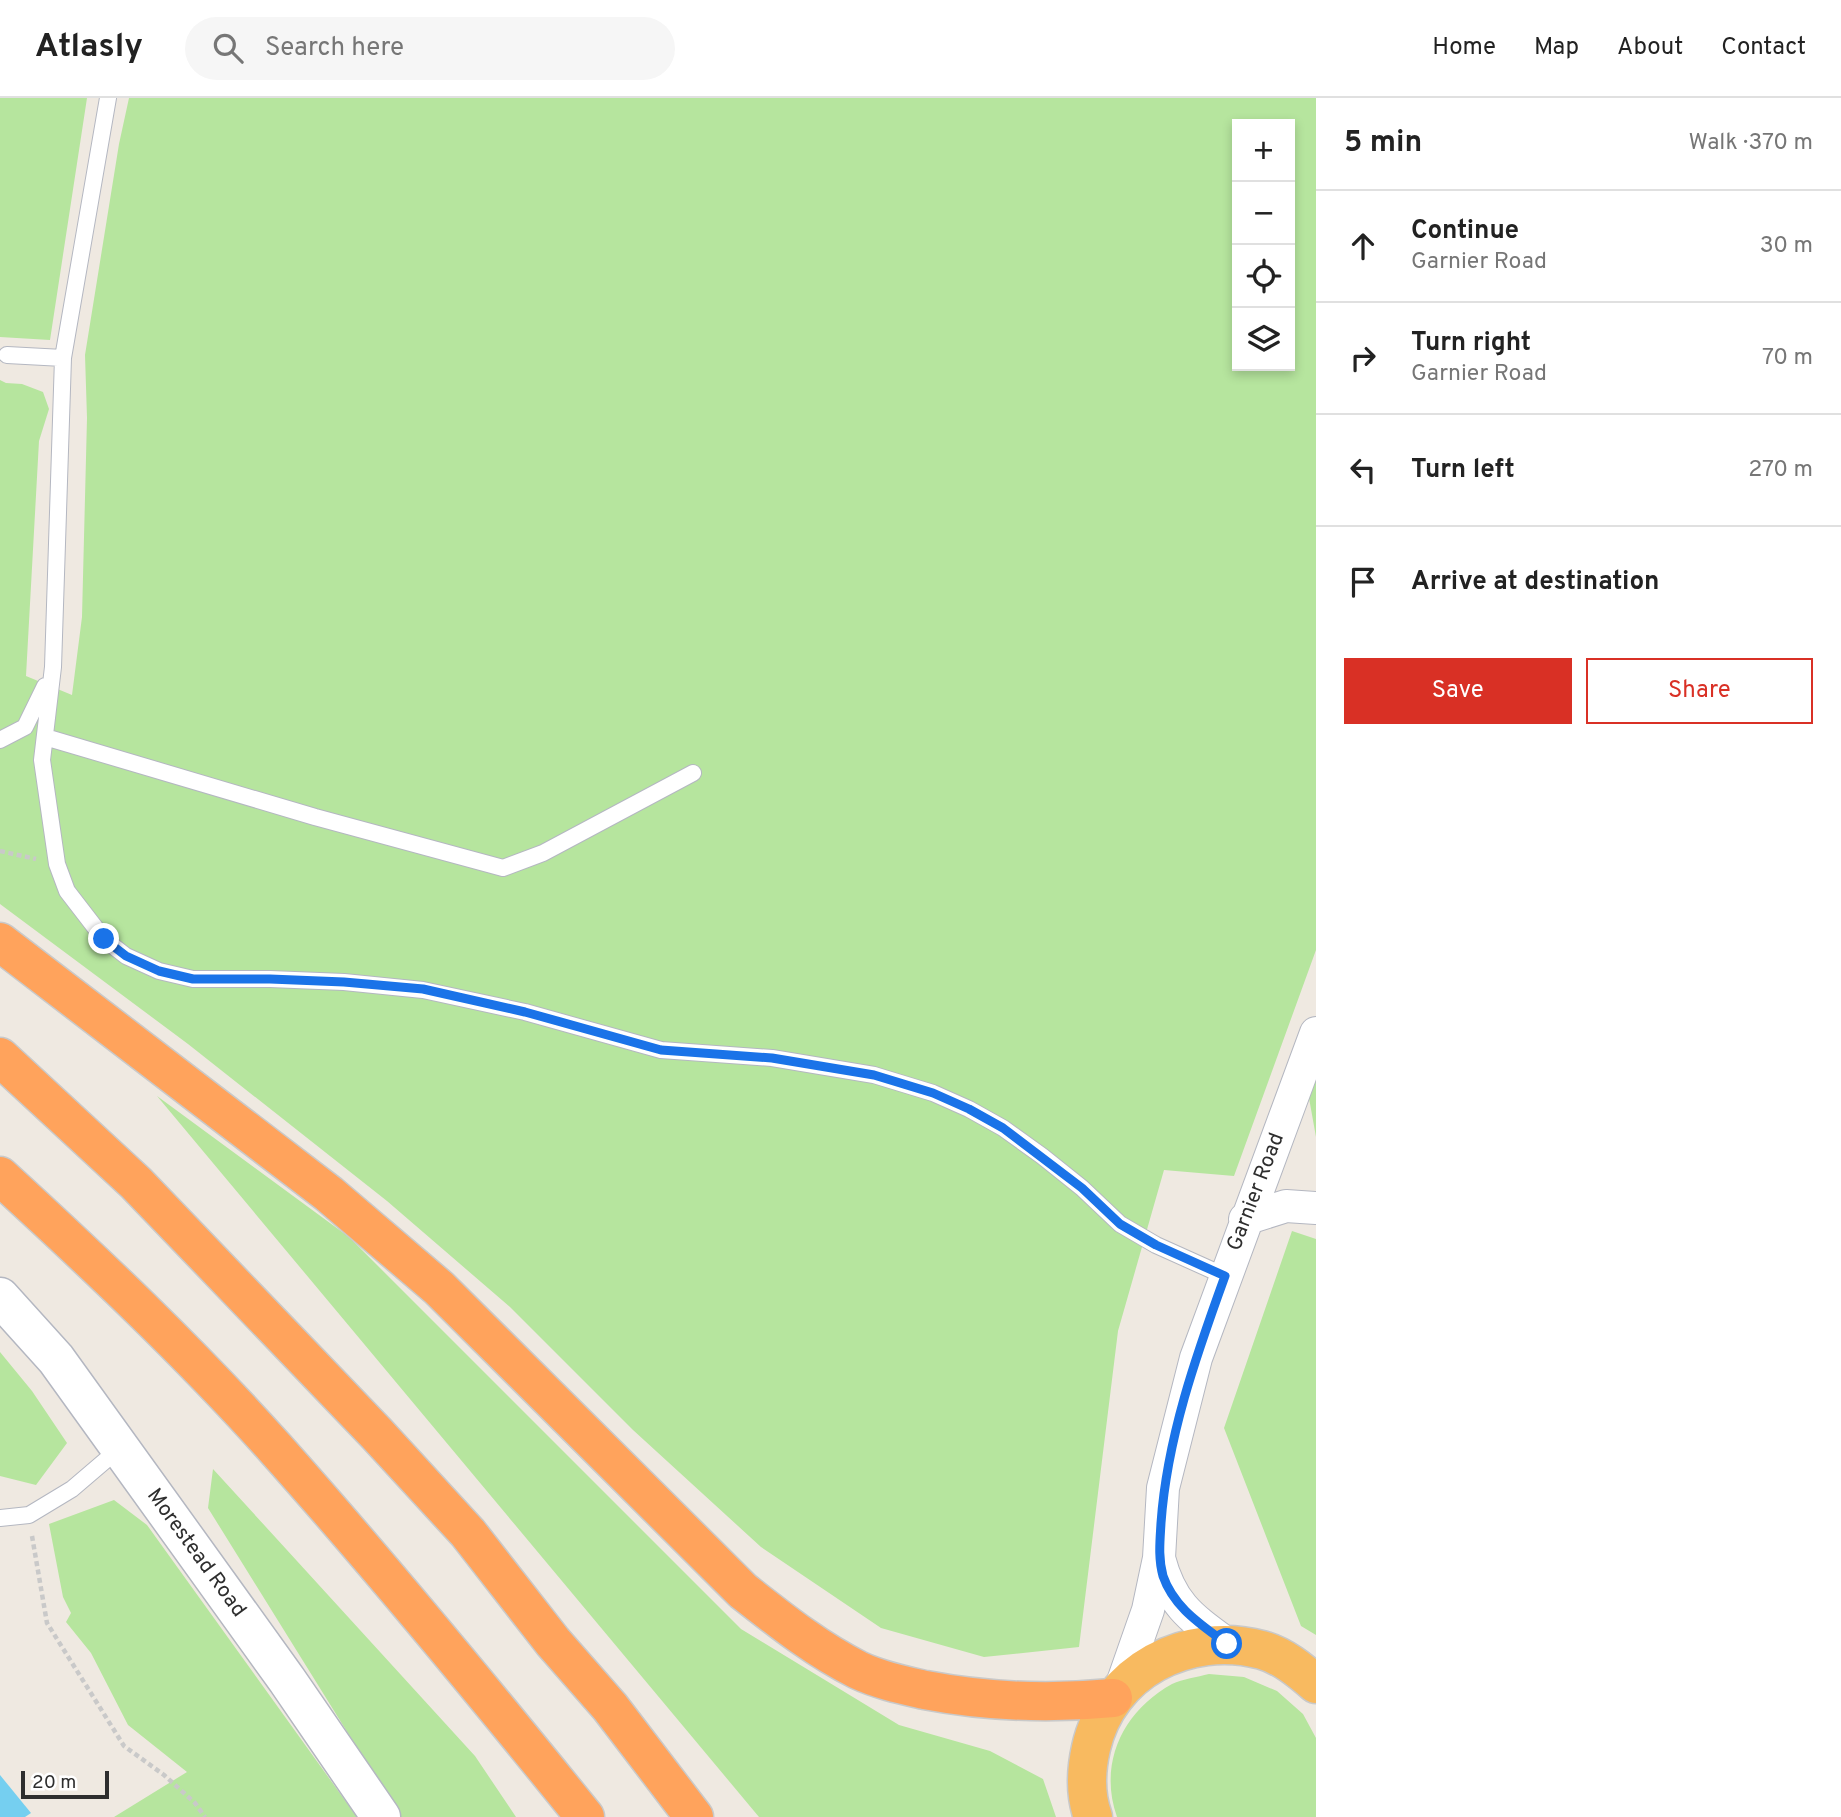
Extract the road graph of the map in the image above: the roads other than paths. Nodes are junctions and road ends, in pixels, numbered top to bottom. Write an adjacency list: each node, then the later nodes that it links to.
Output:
1 (108, 98): 3 (lane)
2 (7, 355): 3 (lane)
3 (63, 358): 4 (lane)
4 (53, 667): 5 (lane); 6 (lane)
5 (45, 737): 7 (lane); 14 (lane)
6 (0, 740)
7 (693, 773)
8 (0, 942): 21 (highway)
9 (1316, 1033): 13 (street, Garnier Road)
10 (0, 1057): 24 (highway)
11 (0, 1176): 23 (highway)
12 (1316, 1208): 13 (street)
13 (1245, 1219): 14 (street, Garnier Road)
14 (1225, 1276): 18 (street, Garnier Road)
15 (0, 1297): 16 (street, Morestead Road)
16 (120, 1448): 17 (lane); 22 (street, Morestead Road)
17 (0, 1518)
18 (1159, 1558): 19 (street, Garnier Road); 21 (street, Garnier Road)
19 (1227, 1644): 20 (highway); 21 (highway)
20 (1316, 1684)
21 (1116, 1694): 25 (highway)
22 (381, 1817)
23 (585, 1817)
24 (694, 1817)
25 (1093, 1817)

